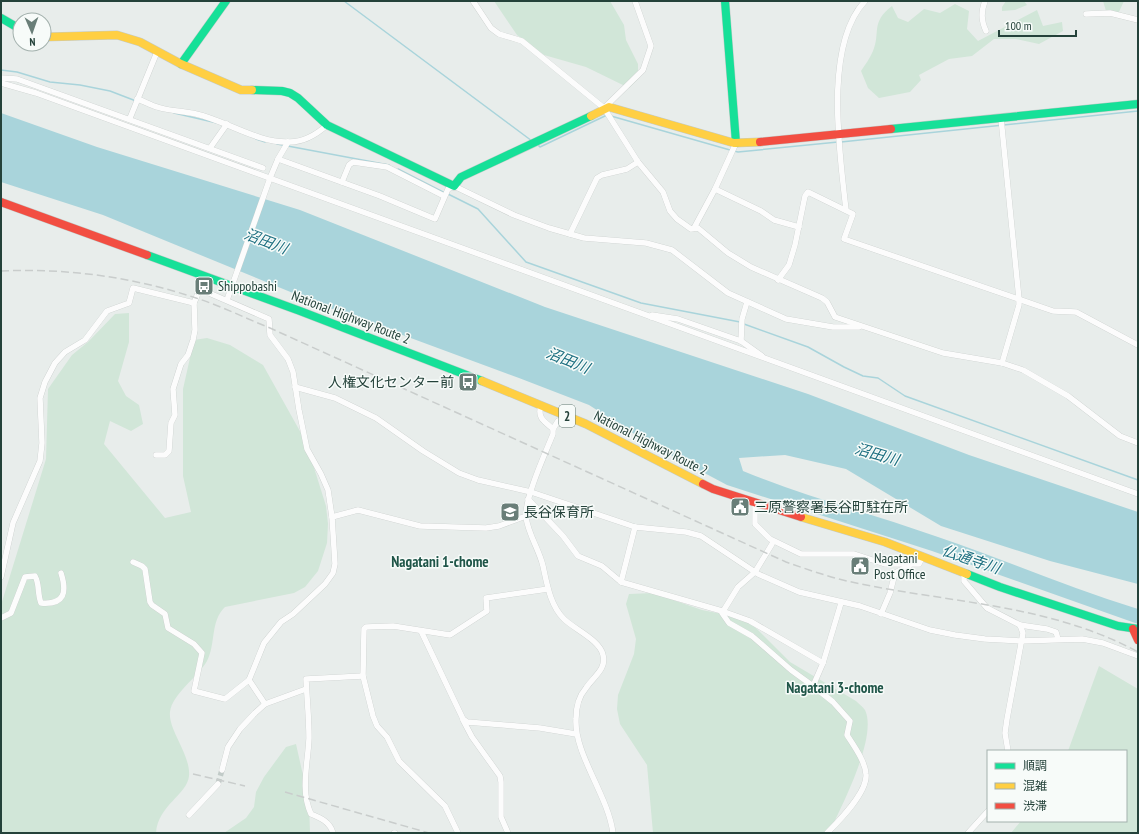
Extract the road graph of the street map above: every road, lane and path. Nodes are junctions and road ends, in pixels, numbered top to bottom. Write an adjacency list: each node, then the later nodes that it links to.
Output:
1 (226, 1): 14 (main road)
2 (473, 1): 19 (street)
3 (635, 1): 19 (street)
4 (725, 1): 26 (main road)
5 (865, 1): 24 (street)
6 (985, 1): 11 (street)
7 (1086, 14): 9 (street)
8 (1, 18): 10 (main road)
9 (1138, 20)
10 (12, 24)
11 (986, 31)
12 (52, 37): 13 (main road)
13 (157, 52): 14 (main road); 17 (street)
14 (181, 64): 23 (main road)
15 (1, 78): 20 (street)
16 (1, 83): 31 (street)
17 (137, 99): 20 (street); 22 (street)
18 (1138, 104): 21 (main road)
19 (604, 108): 26 (main road); 29 (street); 33 (main road)
20 (130, 118): 27 (street)
21 (1000, 118): 24 (main road); 43 (street)
22 (227, 124): 25 (street); 27 (street)
23 (327, 125): 25 (street); 33 (main road)
24 (838, 134): 26 (main road); 37 (street)
25 (288, 142): 28 (street)
26 (736, 145): 34 (street)
27 (210, 148): 30 (street)
28 (278, 159): 31 (street); 32 (street)
29 (638, 162): 39 (street); 40 (street)
30 (263, 168)
31 (270, 180): 42 (street); 47 (street)
32 (342, 182): 35 (street); 35 (street)
33 (451, 188): 35 (street); 40 (street)
34 (715, 189): 38 (street); 39 (street)
35 (444, 196)
36 (1, 202): 42 (main road, National Highway Route 2 / 2)
37 (846, 210): 38 (street); 43 (street)
38 (799, 227): 41 (street)
39 (694, 228): 41 (street)
40 (570, 234): 45 (street)
41 (778, 280): 48 (street)
42 (233, 284): 44 (street); 54 (main road, National Highway Route 2 / 2)
43 (1019, 299): 50 (street); 52 (street)
44 (227, 300): 46 (street); 53 (street)
45 (747, 302): 48 (street); 49 (street)
46 (194, 303): 58 (street); 75 (street)
47 (651, 317): 49 (street); 51 (street)
48 (861, 326): 52 (street)
49 (741, 341): 51 (street)
50 (1138, 345)
51 (762, 358): 60 (street)
52 (1002, 363): 57 (street)
53 (296, 387): 59 (street); 63 (street)
54 (541, 405): 55 (street); 56 (main road, National Highway Route 2 / 2)
55 (553, 429): 56 (street); 59 (street)
56 (602, 432): 62 (main road, National Highway Route 2 / 2)
57 (1138, 443)
58 (156, 455)
59 (531, 492): 61 (street); 65 (street)
60 (1138, 494)
61 (528, 499): 64 (street); 76 (street)
62 (755, 503): 66 (street); 69 (main road, National Highway Route 2 / 2)
63 (332, 516): 64 (street); 91 (street)
64 (526, 516): 77 (street)
65 (635, 527): 72 (street); 76 (street)
66 (764, 534): 67 (street); 68 (street)
67 (772, 544): 68 (street); 72 (street)
68 (787, 548): 71 (street)
69 (923, 556): 71 (street); 74 (main road, National Highway Route 2 / 2)
70 (133, 562): 91 (street)
71 (913, 564): 80 (street)
72 (755, 572): 78 (street); 79 (street)
73 (61, 573): 81 (street)
74 (964, 574): 82 (street); 83 (main road, National Highway Route 2 / 2)
75 (1, 578)
76 (621, 582): 79 (street)
77 (548, 589): 84 (street); 96 (street)
78 (841, 603): 80 (street); 89 (street)
79 (722, 611): 89 (street); 92 (street)
80 (881, 614): 87 (street)
81 (1, 618)
82 (1020, 626): 85 (street); 87 (street)
83 (1135, 629): 86 (main road)
84 (421, 631): 90 (street); 95 (street)
85 (1058, 639): 87 (street); 88 (street)
86 (1138, 640)
87 (1021, 641): 97 (street)
88 (1138, 656)
89 (823, 663): 92 (street)
90 (363, 676): 93 (street); 103 (street)
91 (248, 680): 94 (street)
92 (813, 686): 106 (street)
93 (306, 689): 94 (street); 102 (street)
94 (265, 704): 98 (street)
95 (463, 719): 96 (street); 104 (street)
96 (576, 734): 105 (street)
97 (1008, 750)
98 (222, 770)
99 (218, 784): 101 (street)
100 (987, 812): 107 (street)
101 (189, 815)
102 (334, 833)
103 (458, 833)
104 (508, 833)
105 (613, 833)
106 (827, 833)
107 (968, 833)

